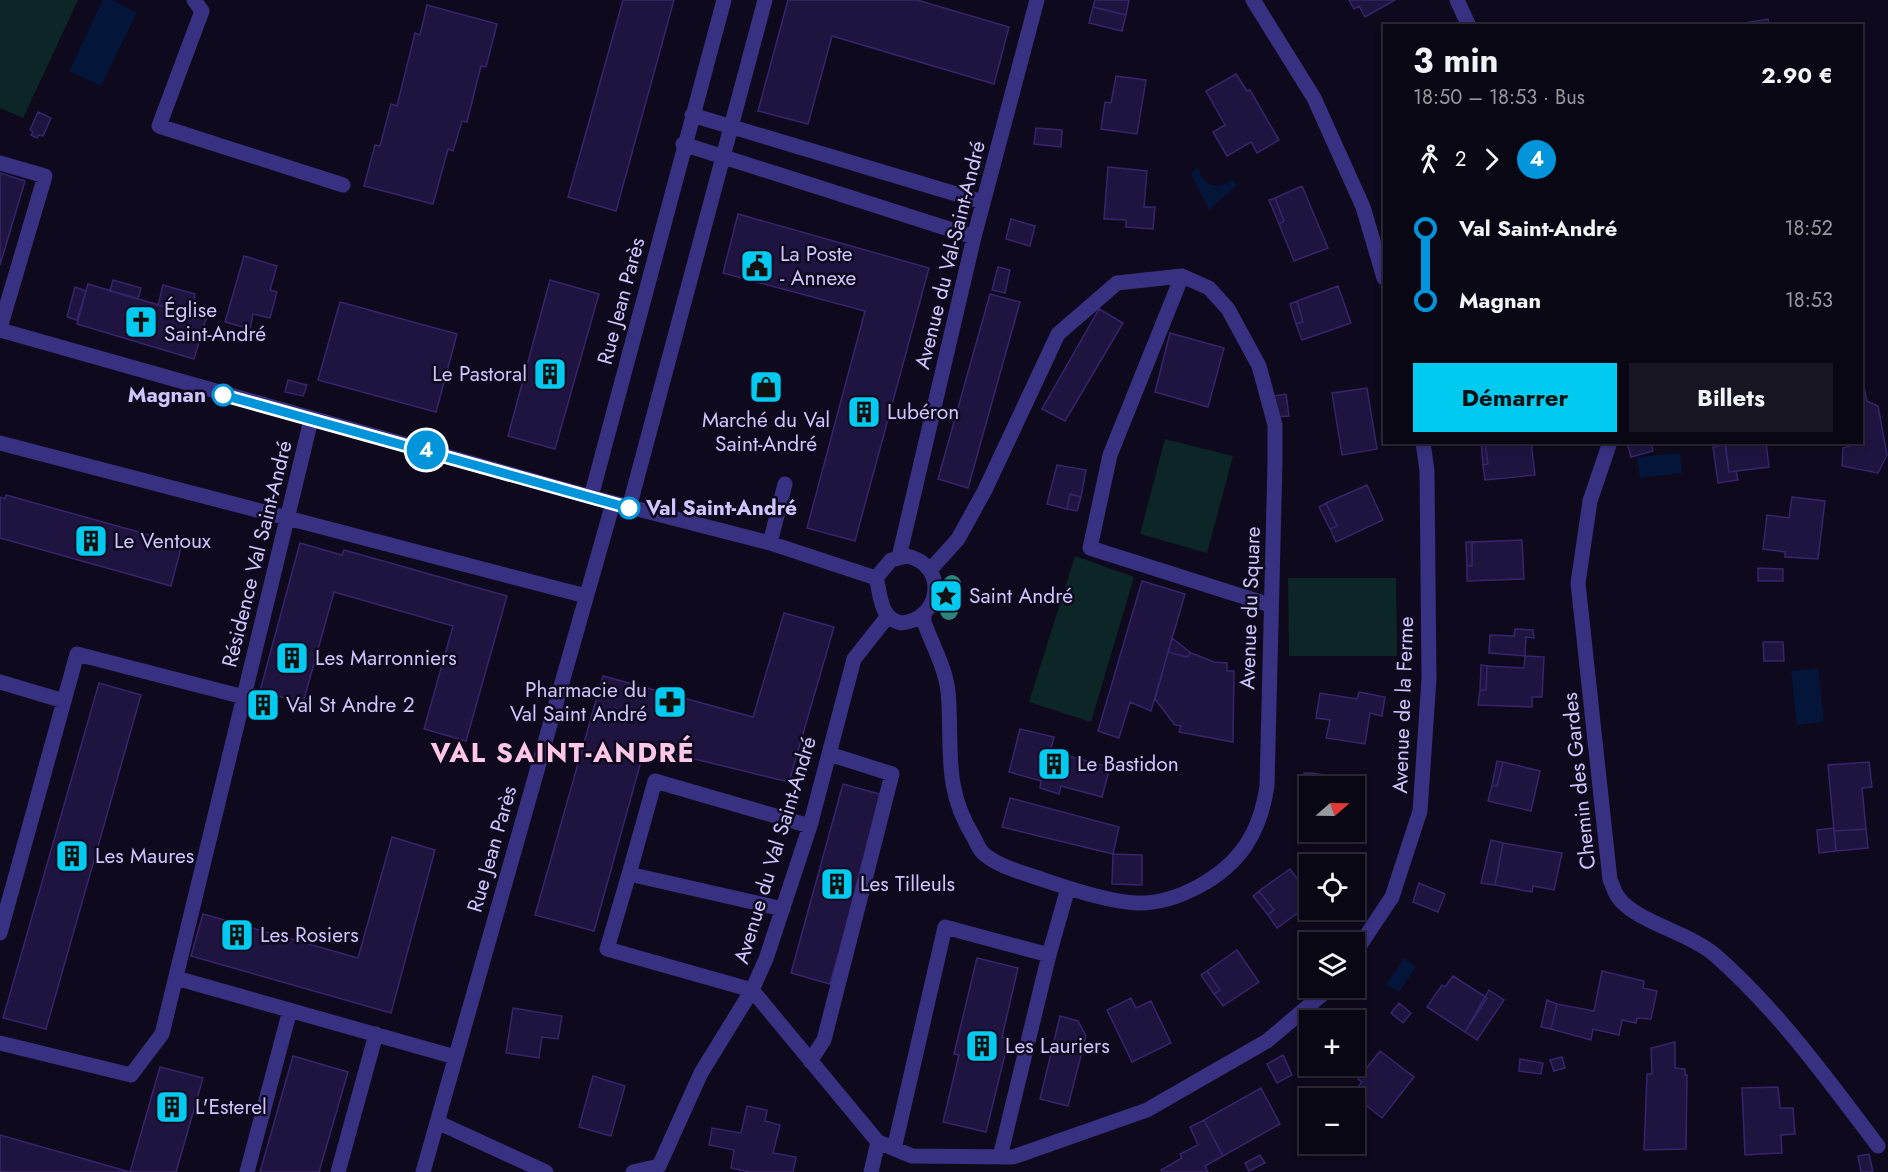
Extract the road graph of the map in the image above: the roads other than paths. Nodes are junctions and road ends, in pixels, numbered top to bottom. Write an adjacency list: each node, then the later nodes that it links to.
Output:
1 (194, 0): 13 (street)
2 (724, 0): 8 (street, Rue Jean Parès)
3 (765, 0): 9 (street)
4 (1253, 0): 16 (street)
5 (1457, 0): 7 (street)
6 (1034, 1): 14 (street, Avenue du Val-Saint-André)
7 (1468, 24)
8 (692, 115): 9 (street); 10 (street, Rue Jean Parès)
9 (731, 127): 11 (street); 14 (street)
10 (683, 144): 11 (street); 25 (street, Rue Jean Parès)
11 (722, 157): 15 (street); 27 (street)
12 (0, 163): 18 (street)
13 (343, 185)
14 (983, 202): 15 (street, Avenue du Val-Saint-André)
15 (975, 237): 30 (street, Avenue du Val-Saint-André)
16 (1383, 275)
17 (1182, 276): 31 (street); 34 (street, Avenue du Square); 34 (street)
18 (5, 295): 19 (street)
19 (0, 329): 20 (street)
20 (311, 420): 25 (street); 28 (street, Résidence Val Saint-André)
21 (0, 443): 28 (street)
22 (1423, 444): 46 (street, Avenue de la Ferme)
23 (1609, 444): 58 (street, Chemin des Gardes)
24 (785, 484): 29 (street)
25 (591, 497): 26 (street)
26 (613, 503): 27 (street); 33 (street, Rue Jean Parès)
27 (629, 508): 29 (street)
28 (288, 517): 33 (street); 38 (street, Résidence Val Saint-André)
29 (770, 543): 32 (street)
30 (899, 557): 31 (street); 32 (street)
31 (930, 570): 35 (street)
32 (876, 578): 36 (street)
33 (586, 596): 54 (street, Rue Jean Parès)
34 (1270, 605): 43 (street, Avenue du Square)
35 (924, 614): 36 (street); 43 (street, Avenue du Square)
36 (888, 616): 40 (street, Avenue du Val Saint-André)
37 (0, 682): 39 (street)
38 (244, 697): 39 (street, Résidence Val Saint-André); 48 (street, Résidence Val Saint-André)
39 (64, 701): 45 (street, Résidence Val Saint-André)
40 (829, 754): 41 (street, Avenue du Val Saint-André); 55 (street)
41 (810, 826): 42 (street); 44 (street, Avenue du Val Saint-André)
42 (629, 874): 44 (street); 49 (street)
43 (1068, 888): 47 (street)
44 (783, 909): 49 (street, Avenue du Val Saint-André)
45 (0, 933)
46 (1365, 938)
47 (1049, 955): 59 (street); 60 (street)
48 (176, 978): 51 (street); 53 (street, Résidence Val Saint-André)
49 (752, 990): 55 (street, Avenue du Val Saint-André); 61 (street)
50 (1318, 998): 60 (street)
51 (290, 1010): 52 (street); 62 (street)
52 (376, 1034): 54 (street); 63 (street)
53 (0, 1042)
54 (455, 1057): 56 (street, Rue Jean Parès)
55 (810, 1060): 57 (street, Avenue du Val Saint-André)
56 (437, 1122): 64 (street, Rue Jean Parès); 65 (street)
57 (878, 1142): 59 (street); 67 (street)
58 (1878, 1146)
59 (894, 1149): 60 (street)
60 (1000, 1157)
61 (660, 1169): 66 (street)
62 (247, 1172)
63 (338, 1172)
64 (423, 1172)
65 (546, 1172)
66 (633, 1172)
67 (871, 1172)

